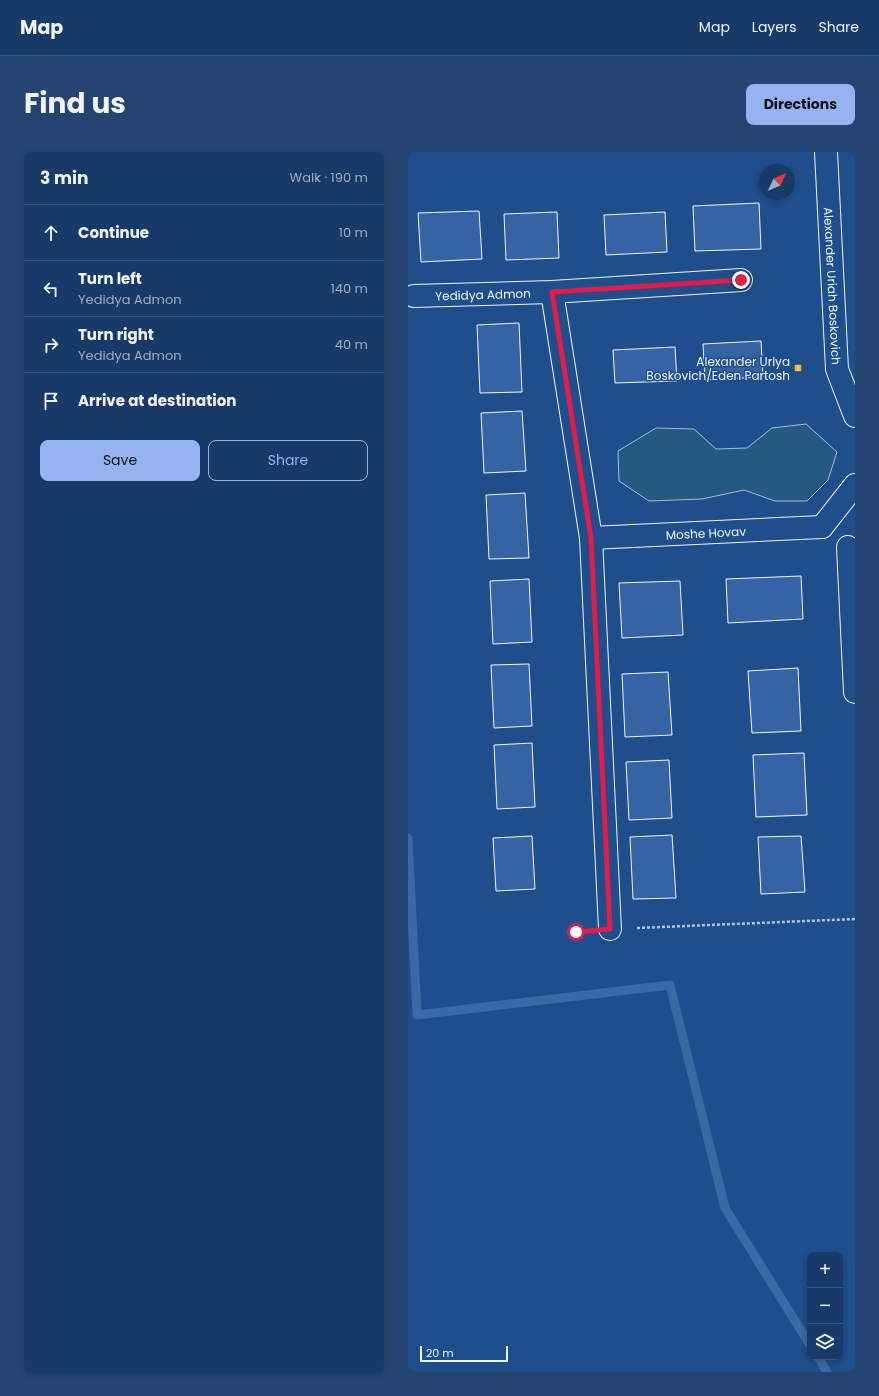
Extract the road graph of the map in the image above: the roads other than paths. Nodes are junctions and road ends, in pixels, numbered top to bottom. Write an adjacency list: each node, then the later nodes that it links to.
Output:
1 (826, 152): 5 (street, Alexander Uriah Boskovich)
2 (741, 280): 3 (street, Yedidya Admon)
3 (552, 292): 4 (street, Yedidya Admon); 8 (street)
4 (414, 296)
5 (855, 416)
6 (855, 485): 7 (street)
7 (822, 527): 8 (street, Moshe Hovav); 9 (street)
8 (591, 538): 11 (street)
9 (851, 543): 10 (street)
10 (855, 692)
11 (610, 929)

